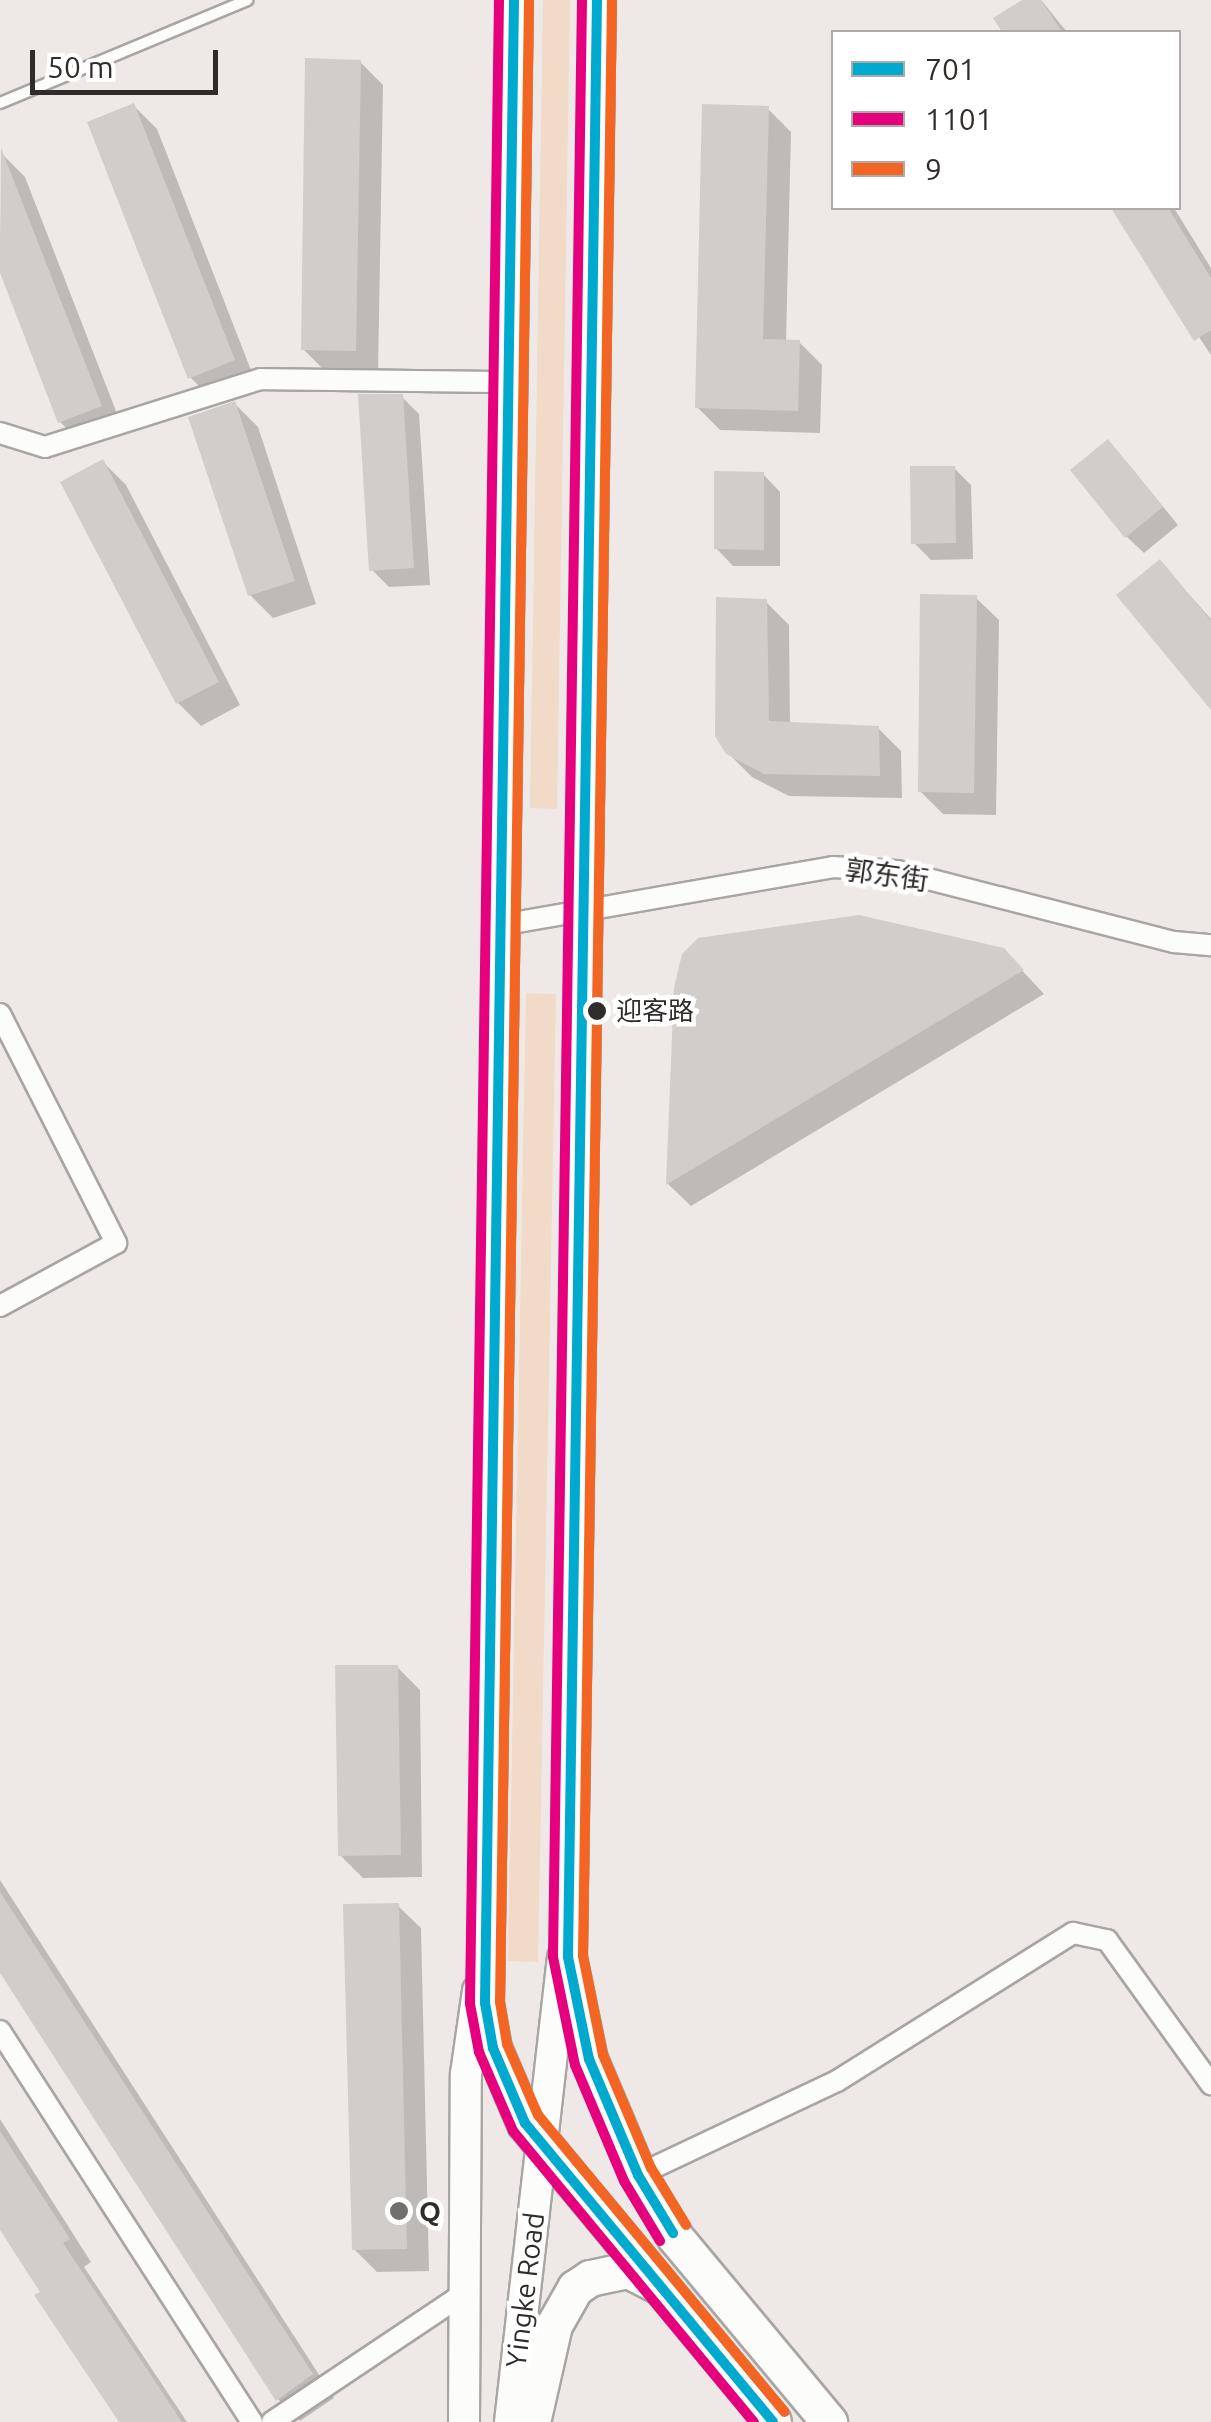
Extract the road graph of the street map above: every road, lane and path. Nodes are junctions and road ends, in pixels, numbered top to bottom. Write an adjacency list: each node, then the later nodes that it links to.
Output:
1 (247, 0): 4 (lane)
2 (514, 0): 5 (highway, Yingke Road)
3 (597, 0): 7 (highway, Yingke Road)
4 (0, 102)
5 (508, 382): 6 (street); 8 (highway, Yingke Road)
6 (0, 433)
7 (583, 911): 8 (street, 郭东街); 9 (street, 郭东街); 12 (highway, Yingke Road)
8 (500, 926): 13 (highway, Yingke Road)
9 (1211, 945)
10 (0, 1014): 11 (street)
11 (0, 1306)
12 (568, 1918): 16 (main road, Yingke Road); 17 (highway)
13 (486, 1938): 16 (highway); 19 (main road, Yingke Road)
14 (0, 2031): 21 (street)
15 (1211, 2084): 17 (street)
16 (542, 2143): 18 (highway); 24 (main road, Yingke Road)
17 (638, 2175): 26 (highway)
18 (661, 2286): 20 (highway); 25 (highway)
19 (463, 2294): 22 (street); 23 (main road, Yingke Road)
20 (761, 2418)
21 (252, 2422)
22 (272, 2422)
23 (464, 2422)
24 (510, 2422)
25 (532, 2422)
26 (828, 2422)

